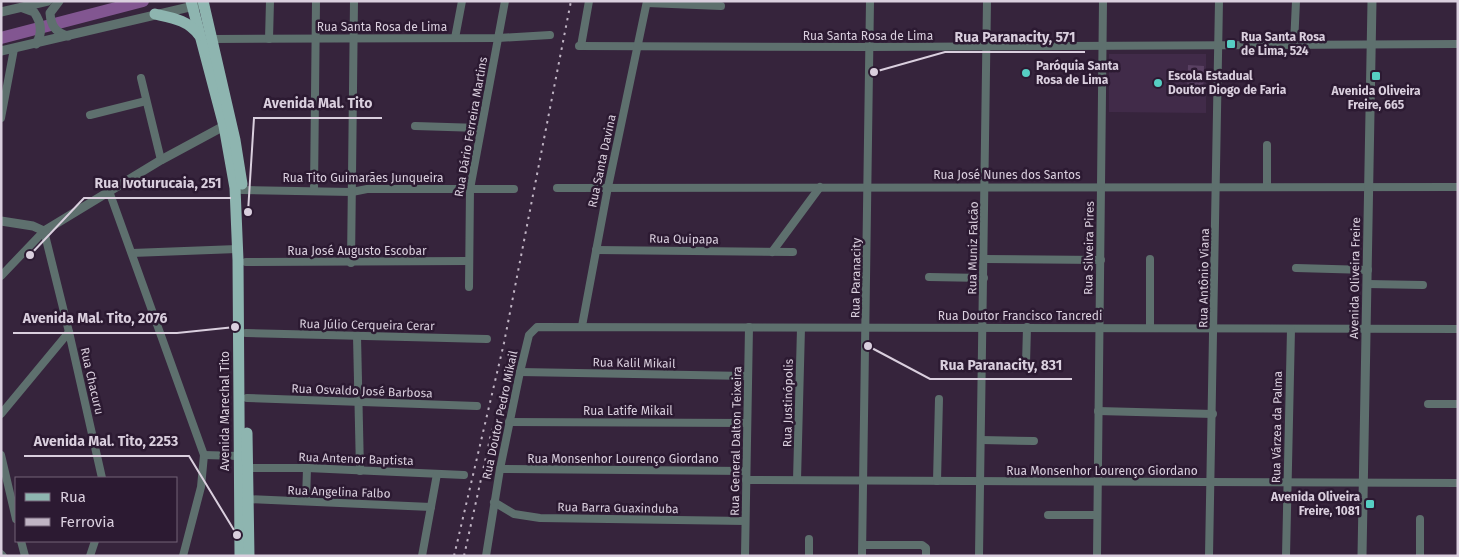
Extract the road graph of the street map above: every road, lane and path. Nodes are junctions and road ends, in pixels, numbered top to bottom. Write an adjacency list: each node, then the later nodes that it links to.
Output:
1 (48, 1): 18 (street)
2 (59, 1): 22 (street)
3 (270, 1): 28 (street)
4 (316, 1): 23 (street)
5 (354, 1): 24 (street)
6 (462, 1): 25 (street)
7 (505, 1): 26 (street, Rua Dário Ferreira Martins)
8 (589, 1): 35 (street, Rua Santa Rosa de Lima)
9 (870, 1): 37 (street, Rua Paranacity)
10 (987, 1): 36 (street, Rua Muniz Falcão)
11 (1103, 1): 34 (street, Rua Silveira Pires)
12 (1220, 1): 31 (street, Rua Antônio Viana)
13 (1296, 1): 32 (street)
14 (1372, 1): 33 (street, Avenida Oliveira Freire)
15 (647, 2): 17 (street); 35 (street, Rua Santa Davina)
16 (198, 3): 20 (street); 27 (main road, Avenida Marechal Tito)
17 (721, 6)
18 (23, 8): 19 (street); 29 (street)
19 (1, 12)
20 (155, 14): 22 (street); 27 (main road)
21 (550, 35): 26 (street, Rua Santa Rosa de Lima)
22 (70, 36): 29 (street)
23 (314, 38): 24 (street, Rua Santa Rosa de Lima); 28 (street, Rua Santa Rosa de Lima); 62 (street)
24 (353, 38): 25 (street, Rua Santa Rosa de Lima); 64 (street)
25 (455, 38): 26 (street, Rua Santa Rosa de Lima)
26 (498, 38): 46 (street, Rua Dário Ferreira Martins)
27 (208, 39): 28 (street, Rua Santa Rosa de Lima); 44 (main road, Avenida Marechal Tito); 61 (main road, Avenida Marechal Tito)
28 (269, 39)
29 (36, 44): 38 (street)
30 (1458, 44): 33 (street, Rua Santa Rosa de Lima)
31 (1219, 45): 32 (street, Rua Santa Rosa de Lima); 34 (street, Rua Santa Rosa de Lima); 53 (street, Rua Antônio Viana)
32 (1294, 45): 33 (street, Rua Santa Rosa de Lima)
33 (1371, 45): 55 (street, Avenida Oliveira Freire)
34 (1103, 46): 36 (street, Rua Santa Rosa de Lima); 49 (street, Rua Silveira Pires)
35 (639, 47): 37 (street, Rua Santa Rosa de Lima); 58 (street, Rua Santa Davina)
36 (987, 47): 37 (street, Rua Santa Rosa de Lima); 52 (street, Rua Muniz Falcão)
37 (870, 48): 51 (street, Rua Paranacity)
38 (14, 49): 39 (street); 43 (street)
39 (1, 51)
40 (141, 78): 41 (street)
41 (146, 101): 42 (street); 48 (street)
42 (90, 115)
43 (1, 118)
44 (224, 126): 48 (street); 67 (main road, Avenida Marechal Tito)
45 (415, 126): 46 (street)
46 (480, 128): 59 (street, Rua Dário Ferreira Martins)
47 (1267, 144): 54 (street)
48 (161, 160): 63 (street)
49 (1101, 186): 52 (street, Rua José Nunes dos Santos); 53 (street, Rua José Nunes dos Santos); 74 (street, Rua Silveira Pires)
50 (820, 187): 51 (street, Rua José Nunes dos Santos); 58 (street, Rua José Nunes dos Santos); 69 (street)
51 (868, 187): 52 (street, Rua José Nunes dos Santos); 88 (street, Rua Paranacity)
52 (985, 187): 72 (street, Rua Muniz Falcão)
53 (1217, 187): 54 (street, Rua José Nunes dos Santos); 94 (street, Rua Antônio Viana)
54 (1266, 187): 55 (street, Rua José Nunes dos Santos)
55 (1369, 187): 56 (street, Rua José Nunes dos Santos); 79 (street, Avenida Oliveira Freire)
56 (1458, 187)
57 (556, 188): 58 (street, Rua José Nunes dos Santos)
58 (608, 188): 68 (street, Rua Santa Davina)
59 (470, 189): 60 (street, Rua Tito Guimarães Junqueira); 64 (street, Rua Tito Guimarães Junqueira); 75 (street, Rua Dário Ferreira Martins)
60 (514, 189)
61 (242, 190): 62 (street, Rua Tito Guimarães Junqueira); 76 (main road, Avenida Marechal Tito)
62 (314, 190): 64 (street, Rua Tito Guimarães Junqueira)
63 (108, 191): 66 (street); 71 (street)
64 (352, 192): 77 (street)
65 (1, 221): 66 (street)
66 (44, 231): 80 (street); 98 (street, Rua Chacuru)
67 (237, 249): 71 (street); 120 (main road, Avenida Marechal Tito)
68 (596, 250): 69 (street, Rua Quipapa); 86 (street, Rua Santa Davina)
69 (772, 252): 70 (street, Rua Quipapa)
70 (792, 252)
71 (132, 253): 119 (street)
72 (984, 259): 74 (street); 82 (street, Rua Muniz Falcão)
73 (1150, 259): 93 (street)
74 (1101, 260): 90 (street, Rua Silveira Pires)
75 (468, 261): 77 (street, Rua José Augusto Escobar); 85 (street, Rua Dário Ferreira Martins)
76 (246, 262): 77 (street, Rua José Augusto Escobar); 99 (main road, Avenida Marechal Tito)
77 (351, 263)
78 (1296, 268): 79 (street)
79 (1368, 270): 83 (street, Avenida Oliveira Freire)
80 (1, 276)
81 (929, 277): 82 (street)
82 (984, 278): 92 (street, Rua Muniz Falcão)
83 (1367, 284): 84 (street); 96 (street, Avenida Oliveira Freire)
84 (1423, 285)
85 (469, 287)
86 (582, 326): 87 (street, Rua Doutor Francisco Tancredi); 103 (street, Rua Doutor Pedro Mikail)
87 (749, 327): 91 (street, Rua Doutor Francisco Tancredi); 104 (street, Rua General Dalton Teixeira)
88 (866, 327): 91 (street, Rua Doutor Francisco Tancredi); 92 (street, Rua Doutor Francisco Tancredi); 131 (street, Rua Paranacity)
89 (1028, 327): 90 (street, Rua Doutor Francisco Tancredi); 92 (street, Rua Doutor Francisco Tancredi); 102 (street)
90 (1099, 327): 93 (street, Rua Doutor Francisco Tancredi); 111 (street, Rua Silveira Pires)
91 (801, 328): 129 (street, Rua Justinópolis)
92 (983, 328): 116 (street, Rua Muniz Falcão)
93 (1150, 328): 94 (street, Rua Doutor Francisco Tancredi)
94 (1215, 328): 95 (street, Rua Doutor Francisco Tancredi); 113 (street, Rua Antônio Viana)
95 (1290, 329): 96 (street, Rua Doutor Francisco Tancredi); 135 (street, Rua Várzea da Palma)
96 (1366, 329): 97 (street, Rua Doutor Francisco Tancredi); 136 (street, Avenida Oliveira Freire)
97 (1458, 329)
98 (69, 332): 112 (street); 128 (street, Rua Chacuru)
99 (246, 333): 100 (street, Rua Júlio Cerqueira Cerar); 105 (main road, Avenida Marechal Tito)
100 (357, 336): 101 (street, Rua Júlio Cerqueira Cerar); 107 (street)
101 (487, 339)
102 (1026, 364)
103 (520, 372): 104 (street, Rua Kalil Mikail); 114 (street, Rua Doutor Pedro Mikail)
104 (748, 376): 115 (street, Rua General Dalton Teixeira)
105 (247, 398): 107 (street, Rua Osvaldo José Barbosa); 121 (main road, Avenida Marechal Tito)
106 (939, 399): 130 (street)
107 (358, 402): 110 (street, Rua Osvaldo José Barbosa); 124 (street)
108 (1428, 404): 109 (street)
109 (1458, 404)
110 (477, 406)
111 (1098, 411): 113 (street); 133 (street, Rua Silveira Pires)
112 (1, 414)
113 (1213, 414): 134 (street, Rua Antônio Viana)
114 (509, 422): 115 (street, Rua Latife Mikail); 123 (street, Rua Doutor Pedro Mikail)
115 (747, 423): 127 (street, Rua General Dalton Teixeira)
116 (981, 440): 117 (street); 132 (street, Rua Muniz Falcão)
117 (1034, 441)
118 (1, 455): 142 (street)
119 (204, 455): 120 (street); 153 (street)
120 (239, 456): 154 (main road, Avenida Marechal Tito)
121 (247, 468): 122 (street, Rua Antenor Baptista); 138 (main road, Avenida Marechal Tito)
122 (306, 468): 124 (street, Rua Antenor Baptista); 139 (street)
123 (500, 469): 127 (street, Rua Monsenhor Lourenço Giordano); 140 (street, Rua Doutor Pedro Mikail)
124 (360, 471): 125 (street, Rua Antenor Baptista)
125 (437, 474): 126 (street, Rua Antenor Baptista); 141 (street)
126 (464, 475)
127 (746, 475): 129 (street, Rua Monsenhor Lourenço Giordano); 146 (street, Rua General Dalton Teixeira)
128 (102, 477)
129 (797, 480): 131 (street, Rua Monsenhor Lourenço Giordano)
130 (937, 481): 131 (street, Rua Monsenhor Lourenço Giordano); 132 (street, Rua Monsenhor Lourenço Giordano)
131 (864, 482): 150 (street, Rua Paranacity)
132 (980, 482): 133 (street, Rua Monsenhor Lourenço Giordano); 162 (street, Rua Muniz Falcão)
133 (1097, 482): 134 (street, Rua Monsenhor Lourenço Giordano); 144 (street, Rua Silveira Pires)
134 (1211, 482): 135 (street, Rua Monsenhor Lourenço Giordano); 164 (street, Rua Antônio Viana)
135 (1288, 483): 136 (street, Rua Monsenhor Lourenço Giordano); 165 (street, Rua Várzea da Palma)
136 (1363, 483): 137 (street, Rua Monsenhor Lourenço Giordano); 166 (street, Avenida Oliveira Freire)
137 (1458, 483)
138 (247, 500): 139 (street, Rua Angelina Falbo); 155 (main road, Avenida Marechal Tito)
139 (306, 501): 141 (street, Rua Angelina Falbo)
140 (494, 502): 146 (street, Rua Barra Guaxinduba); 157 (street, Rua Doutor Pedro Mikail)
141 (431, 506): 156 (street)
142 (15, 515)
143 (1048, 515): 144 (street)
144 (1097, 515): 163 (street, Rua Silveira Pires)
145 (1420, 518): 167 (street)
146 (745, 521): 158 (street, Rua General Dalton Teixeira)
147 (809, 539): 159 (street)
148 (22, 542): 151 (street)
149 (95, 542): 152 (street)
150 (862, 546): 160 (street, Rua Paranacity); 161 (street)
151 (25, 556)
152 (90, 556)
153 (183, 556)
154 (240, 556)
155 (249, 556)
156 (422, 556)
157 (486, 556)
158 (745, 556)
159 (809, 556)
160 (862, 556)
161 (926, 556)
162 (979, 556)
163 (1097, 556)
164 (1209, 556)
165 (1286, 556)
166 (1362, 556)
167 (1420, 556)

